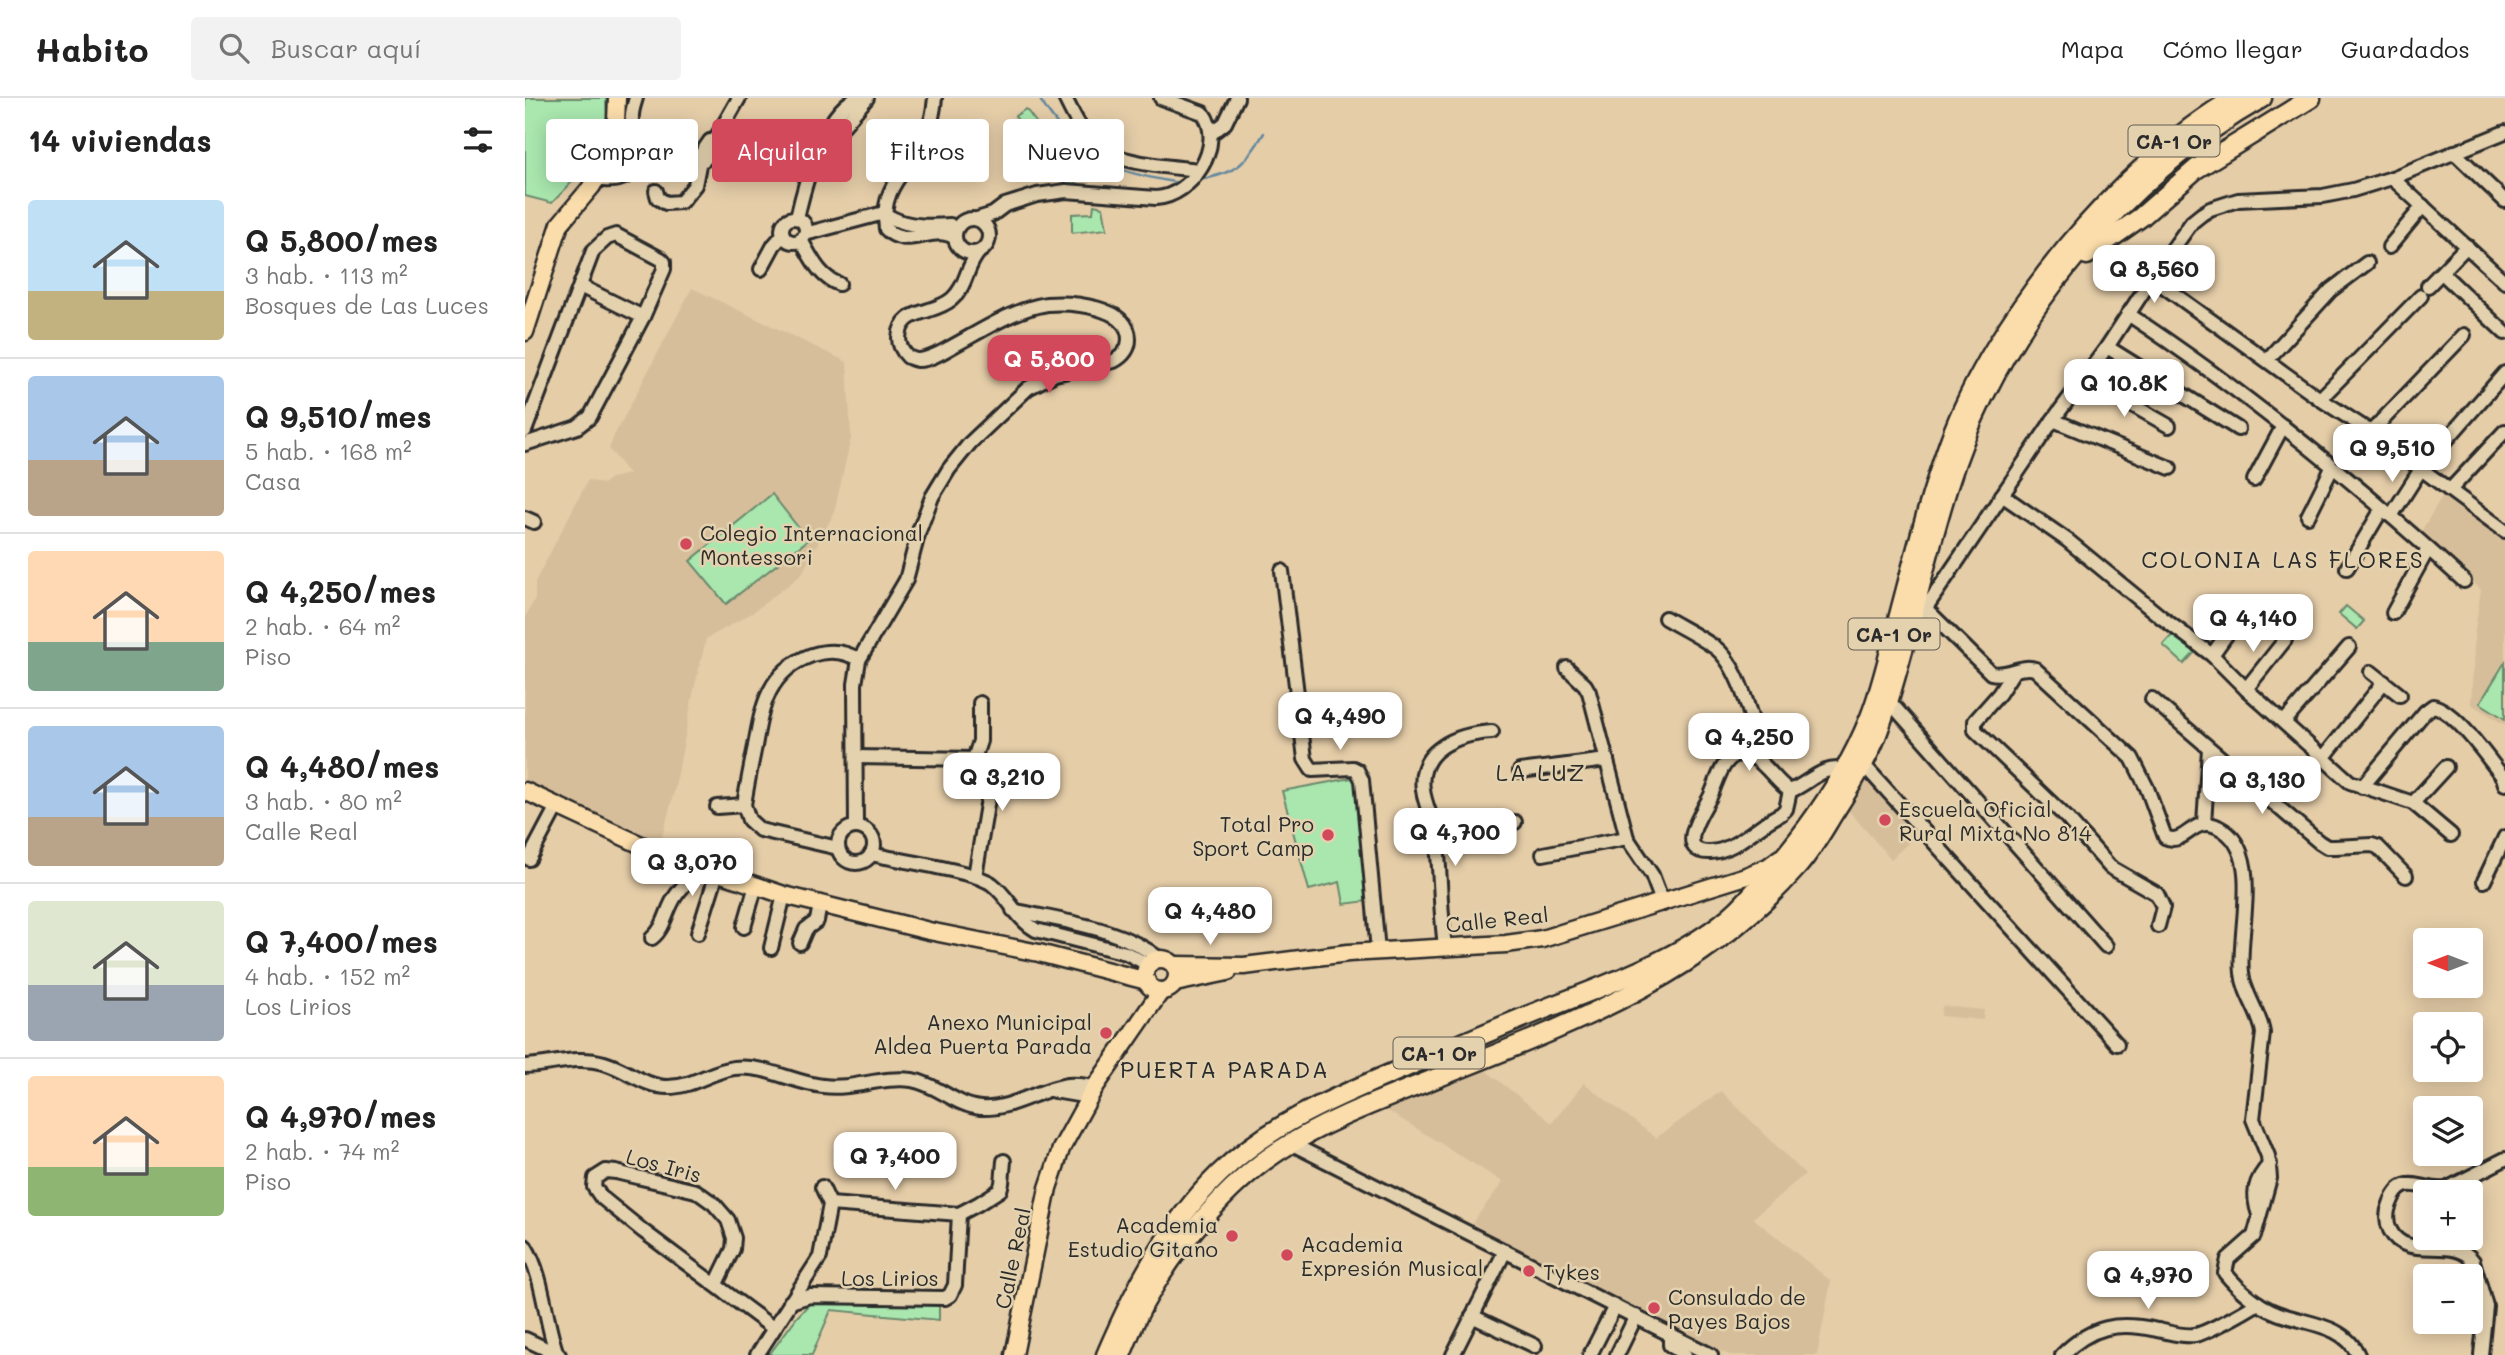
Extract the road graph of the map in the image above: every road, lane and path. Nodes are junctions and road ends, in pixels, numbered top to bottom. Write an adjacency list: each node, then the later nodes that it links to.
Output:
1 (617, 98): 13 (main road)
2 (636, 98): 14 (street)
3 (739, 98): 24 (street)
4 (856, 98): 15 (street)
5 (867, 98): 16 (street)
6 (935, 98): 27 (street)
7 (1065, 98): 20 (street)
8 (1161, 98): 17 (street)
9 (1237, 98): 17 (street)
10 (2235, 98): 107 (highway, CA-1 Or)
11 (2262, 98): 42 (highway, CA-1 Or)
12 (2311, 98): 42 (highway)
13 (616, 119)
14 (632, 119)
15 (835, 119)
16 (848, 119)
17 (1212, 132): 20 (street)
18 (2505, 132): 19 (street)
19 (2454, 152): 21 (street); 25 (street)
20 (1199, 170): 28 (street)
21 (2392, 178): 26 (street); 45 (street)
22 (595, 182): 51 (main road)
23 (808, 182): 29 (street)
24 (656, 191)
25 (2505, 201)
26 (2423, 206): 36 (street); 37 (street)
27 (884, 213): 31 (street); 34 (street); 35 (street)
28 (993, 214): 30 (street); 32 (street)
29 (797, 218): 33 (street); 34 (street)
30 (977, 219): 31 (street); 32 (street)
31 (961, 222): 35 (street)
32 (987, 228): 39 (street)
33 (783, 235): 34 (street); 41 (street)
34 (803, 237): 47 (street)
35 (955, 238): 38 (street)
36 (2467, 246): 44 (street); 46 (street)
37 (2389, 247)
38 (962, 250): 39 (street); 43 (street)
39 (979, 252): 43 (street)
40 (2367, 262): 55 (street)
41 (761, 269)
42 (2064, 270): 80 (highway, CA-1 Or)
43 (968, 271): 87 (street)
44 (2442, 273): 52 (street); 58 (street)
45 (2151, 278): 49 (street); 55 (street)
46 (2505, 282)
47 (839, 284)
48 (580, 286): 50 (street); 50 (street); 63 (street)
49 (2129, 314): 54 (street); 61 (street)
50 (643, 317): 66 (street)
51 (525, 332)
52 (2505, 333)
53 (2464, 335): 65 (street)
54 (2107, 347): 57 (street); 62 (street)
55 (2267, 360): 58 (street)
56 (2505, 373): 69 (street)
57 (2085, 378): 59 (street); 60 (street)
58 (2320, 399): 65 (street)
59 (2053, 420): 67 (street); 72 (street)
60 (2169, 426)
61 (2283, 426): 68 (street); 70 (street)
62 (2238, 429)
63 (525, 431)
64 (2505, 431): 71 (street)
65 (2371, 432): 69 (street)
66 (525, 444)
67 (2170, 468)
68 (2332, 468): 73 (street); 74 (street)
69 (2421, 469): 71 (street); 73 (street)
70 (2254, 480)
71 (2450, 490): 75 (street)
72 (2002, 495): 80 (street); 86 (street)
73 (2387, 513): 76 (street); 77 (street)
74 (2308, 516)
75 (2505, 531)
76 (2428, 549): 79 (street); 82 (street)
77 (2347, 568)
78 (1282, 571): 148 (street)
79 (2463, 581)
80 (1923, 601): 89 (street); 95 (highway, CA-1 Or)
81 (2244, 610): 86 (street)
82 (2393, 613)
83 (1665, 618): 104 (street)
84 (2285, 640): 92 (street)
85 (2349, 647): 97 (street)
86 (2212, 655): 92 (street)
87 (859, 660): 100 (street); 116 (street)
88 (1567, 668): 103 (street)
89 (2013, 672): 120 (street); 140 (street)
90 (2371, 672): 91 (street)
91 (2384, 682): 93 (street); 101 (street)
92 (2246, 689): 97 (street)
93 (2400, 695)
94 (2152, 699): 99 (street)
95 (1889, 701): 105 (highway, CA-1 Or); 146 (street)
96 (980, 703): 102 (street)
97 (2284, 723): 101 (street)
98 (1492, 732): 123 (street)
99 (2209, 749): 120 (street); 133 (street)
100 (856, 757): 102 (street); 121 (street)
101 (2325, 757): 111 (street)
102 (974, 759): 132 (street)
103 (1607, 760): 108 (street); 125 (street)
104 (1759, 760): 114 (street); 114 (street)
105 (1863, 764): 153 (street); 156 (highway, CA-1 Or)
106 (2446, 767): 115 (street)
107 (1844, 770): 109 (street); 112 (highway, CA-1 Or)
108 (1520, 771)
109 (1813, 778): 112 (street); 114 (street)
110 (2505, 784): 111 (street)
111 (2362, 787): 115 (street)
112 (1832, 790): 135 (highway, CA-1 Or)
113 (525, 791): 117 (main road)
114 (1790, 791)
115 (2413, 803): 122 (street)
116 (744, 805): 118 (street); 126 (street)
117 (557, 806): 129 (street); 130 (main road)
118 (717, 807)
119 (1515, 822): 123 (street)
120 (2204, 823): 168 (street)
121 (856, 827): 126 (street); 127 (street)
122 (2451, 835)
123 (1436, 836): 145 (street)
124 (2505, 837): 134 (street)
125 (1627, 838): 128 (street); 139 (street)
126 (838, 848): 127 (street)
127 (871, 854): 132 (street)
128 (1543, 854)
129 (529, 859)
130 (696, 866): 131 (main road); 143 (street)
131 (717, 873): 136 (main road); 142 (street)
132 (975, 876): 150 (street)
133 (2406, 876)
134 (2484, 881)
135 (1750, 884): 139 (main road, Calle Real); 180 (highway, CA-1 Or)
136 (756, 885): 137 (main road); 141 (street)
137 (784, 895): 138 (main road); 147 (street)
138 (820, 904): 144 (street); 150 (main road)
139 (1663, 904): 145 (main road, Calle Real)
140 (2158, 926)
141 (744, 927)
142 (698, 933)
143 (652, 938)
144 (800, 943)
145 (1445, 946): 148 (main road, Calle Real)
146 (2106, 946)
147 (771, 948)
148 (1378, 951): 149 (main road, Calle Real)
149 (1244, 966): 150 (main road, Calle Real); 151 (main road, Calle Real)
150 (1152, 970): 151 (main road); 151 (main road); 152 (main road)
151 (1168, 987): 152 (main road, Calle Real)
152 (1148, 1009): 155 (main road, Calle Real)
153 (2117, 1044)
154 (525, 1066): 155 (street)
155 (1092, 1092): 179 (main road, Calle Real)
156 (1291, 1144): 163 (street); 181 (highway, CA-1 Or)
157 (2505, 1159): 188 (street)
158 (1004, 1161): 161 (street)
159 (823, 1187): 160 (street)
160 (830, 1204): 161 (street); 164 (street, Los Lirios)
161 (959, 1214): 166 (street, Los Lirios)
162 (525, 1246): 177 (street)
163 (1505, 1251): 169 (street); 170 (street)
164 (809, 1275): 166 (street); 167 (street, Los Lirios)
165 (716, 1284): 165 (street, Los Iris); 172 (street, Los Iris)
166 (824, 1296): 167 (street, Los Lirios)
167 (790, 1302): 172 (street, Los Lirios)
168 (2258, 1303): 186 (street); 187 (street)
169 (1615, 1306): 171 (street); 183 (street)
170 (1472, 1316): 175 (street); 182 (street)
171 (1636, 1316): 173 (street); 184 (street)
172 (773, 1328): 178 (street, Los Lirios)
173 (1670, 1333): 176 (street); 185 (street)
174 (525, 1339): 177 (street)
175 (1535, 1346)
176 (1706, 1354)
177 (558, 1355)
178 (757, 1355)
179 (1014, 1355)
180 (1106, 1355)
181 (1121, 1355)
182 (1453, 1355)
183 (1590, 1355)
184 (1617, 1355)
185 (1685, 1355)
186 (2062, 1355)
187 (2358, 1355)
188 (2481, 1355)

